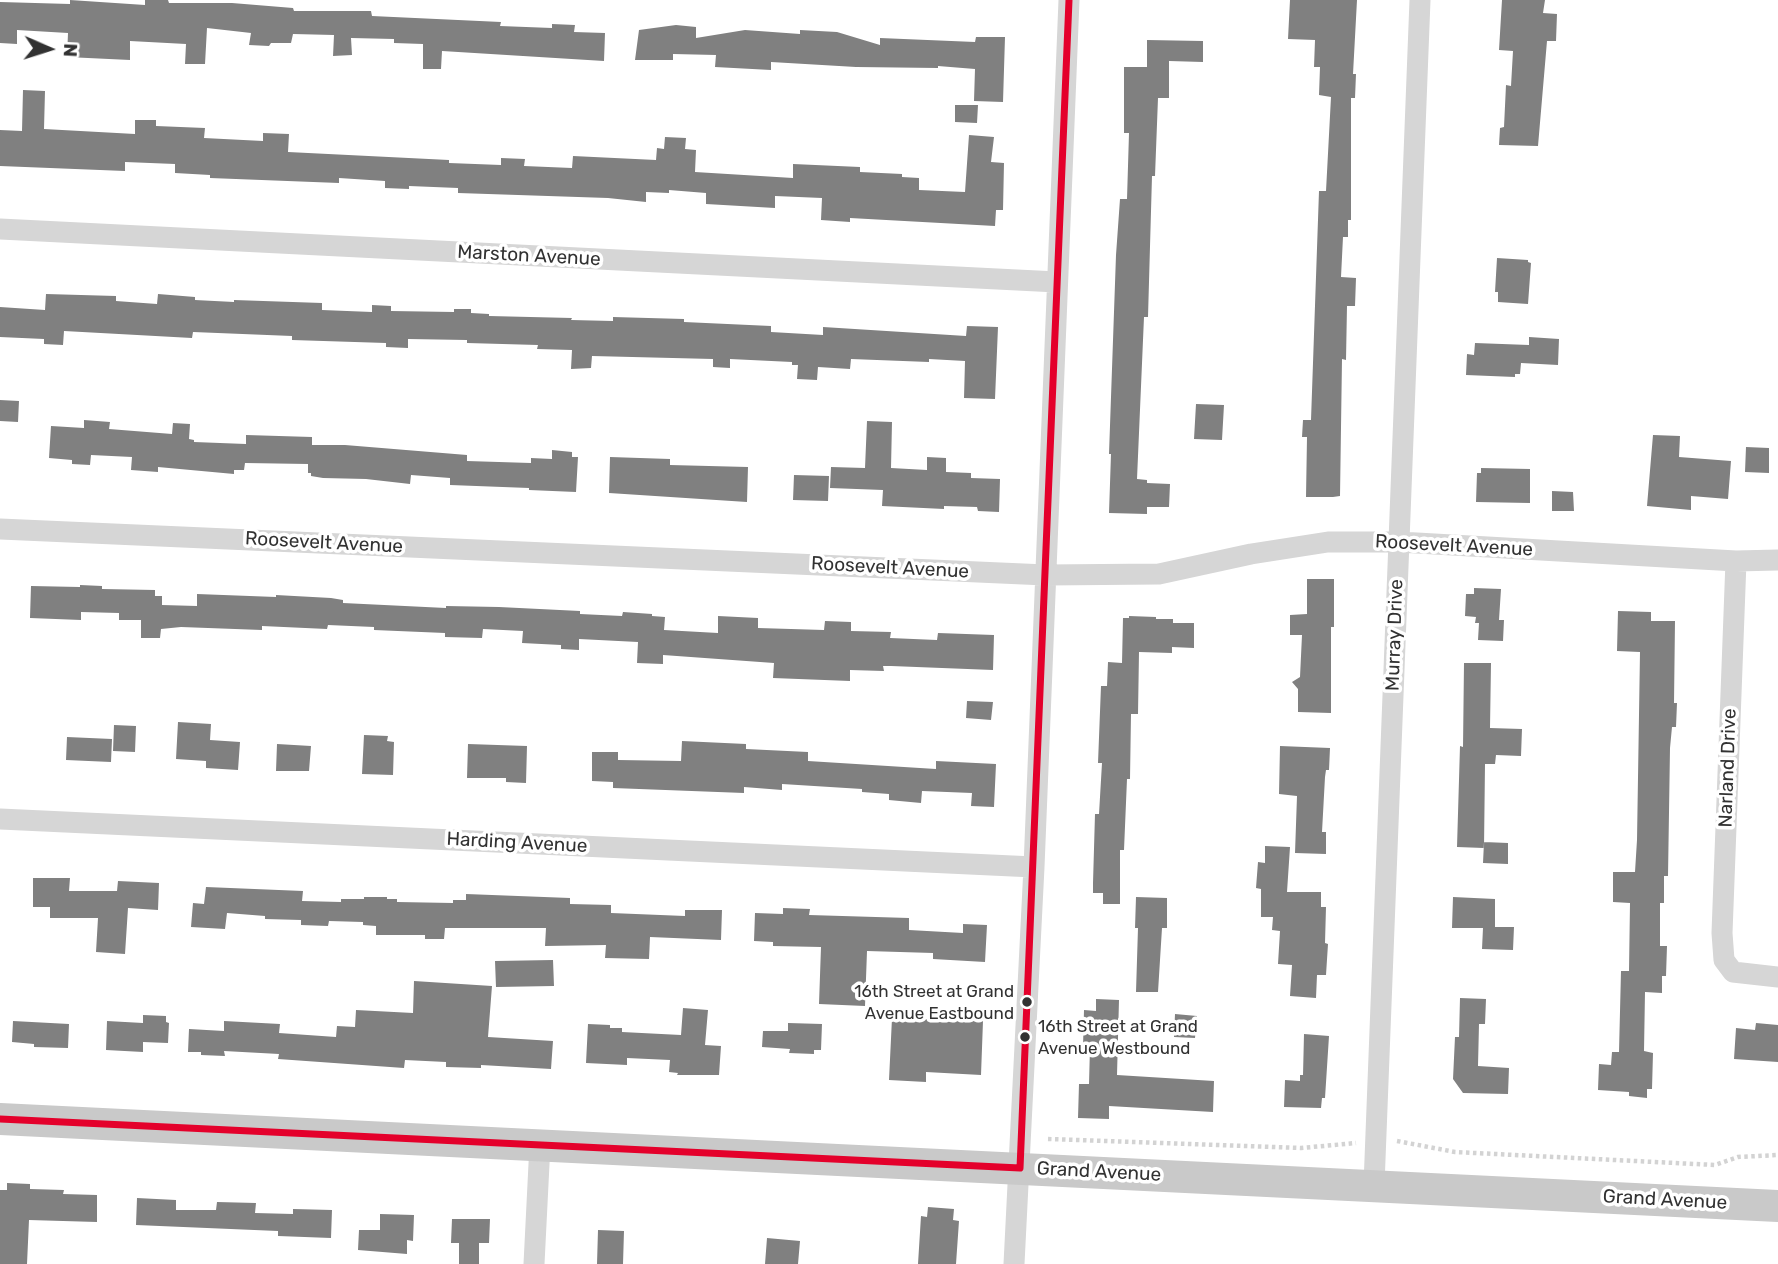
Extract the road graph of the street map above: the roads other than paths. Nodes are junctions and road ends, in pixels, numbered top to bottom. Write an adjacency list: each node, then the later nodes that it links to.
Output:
1 (1069, 0): 4 (street)
2 (1420, 0): 6 (street, Murray Drive)
3 (0, 229): 4 (street, Marston Avenue)
4 (1057, 282): 9 (street)
5 (0, 528): 9 (street, Roosevelt Avenue)
6 (1399, 542): 8 (street, Roosevelt Avenue); 9 (street, Roosevelt Avenue); 16 (street, Murray Drive)
7 (1778, 560): 8 (street, Roosevelt Avenue)
8 (1737, 561): 12 (street, Narland Drive)
9 (1045, 575): 11 (street)
10 (0, 819): 11 (street, Harding Avenue)
11 (1034, 867): 15 (street)
12 (1778, 977)
13 (0, 1119): 14 (main road, Grand Avenue)
14 (540, 1144): 15 (main road, Grand Avenue); 18 (street)
15 (1020, 1168): 16 (main road, Grand Avenue); 19 (street)
16 (1374, 1185): 17 (main road, Grand Avenue)
17 (1778, 1206)
18 (534, 1264)
19 (1014, 1264)

